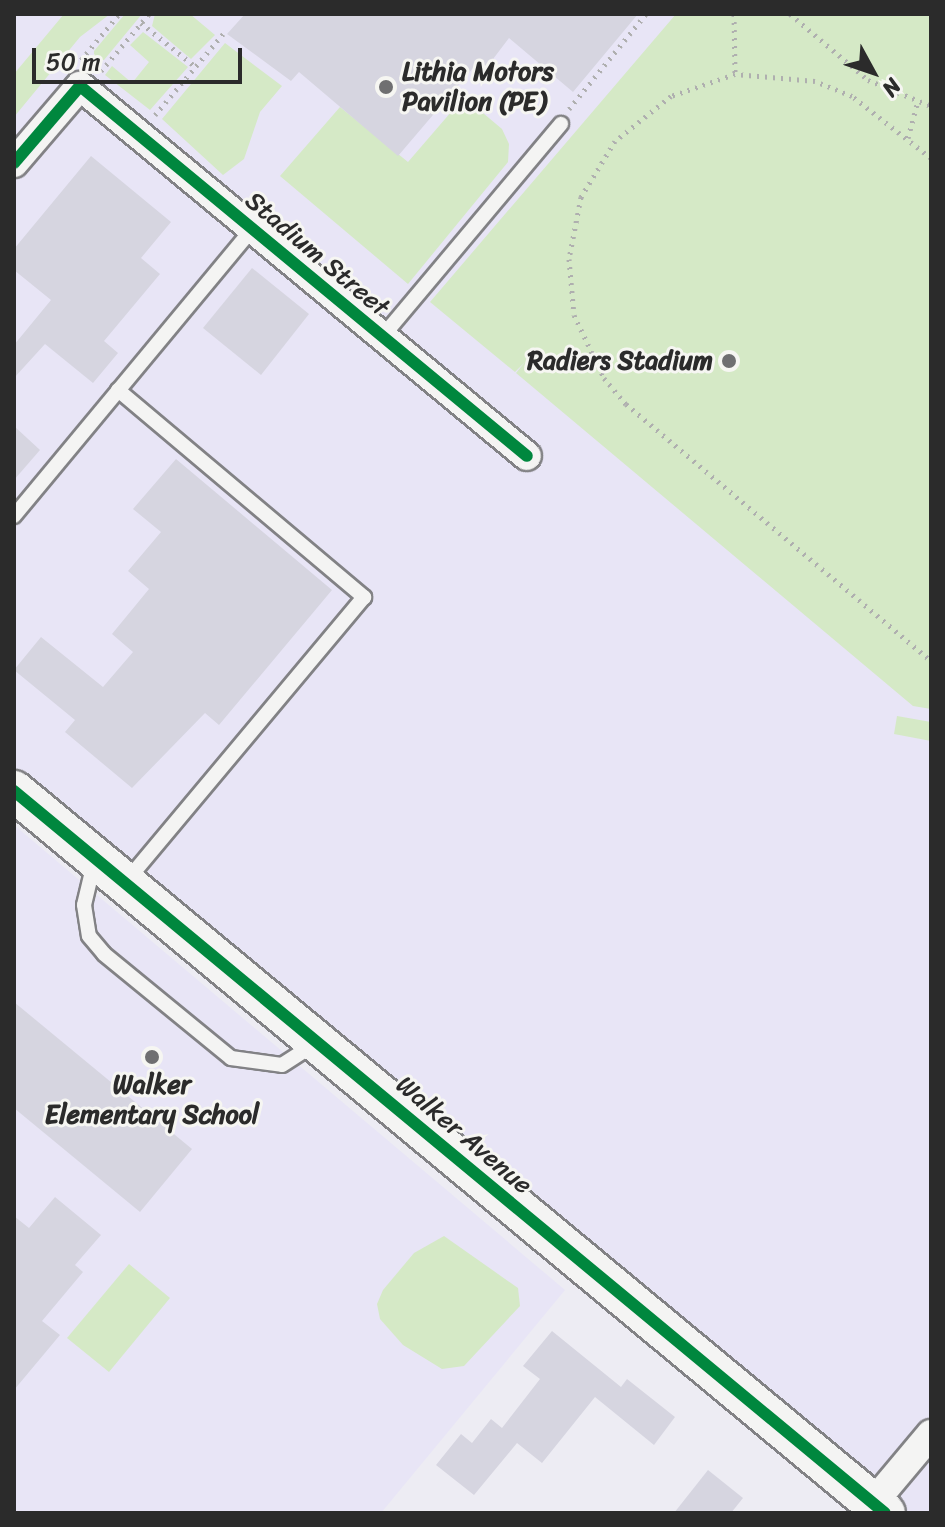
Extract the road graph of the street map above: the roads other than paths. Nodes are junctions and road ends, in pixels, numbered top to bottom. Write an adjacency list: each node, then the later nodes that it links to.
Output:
1 (561, 124): 4 (lane)
2 (14, 163): 3 (street, Stadium Street)
3 (252, 229): 4 (street, Stadium Street); 5 (lane)
4 (383, 336): 6 (street, Stadium Street)
5 (118, 390): 7 (lane); 9 (lane)
6 (527, 456)
7 (14, 516)
8 (14, 791): 9 (street, Walker Avenue)
9 (110, 871): 10 (street, Walker Avenue); 10 (lane)
10 (317, 1042): 12 (street, Walker Avenue)
11 (931, 1434): 12 (street)
12 (879, 1508)

